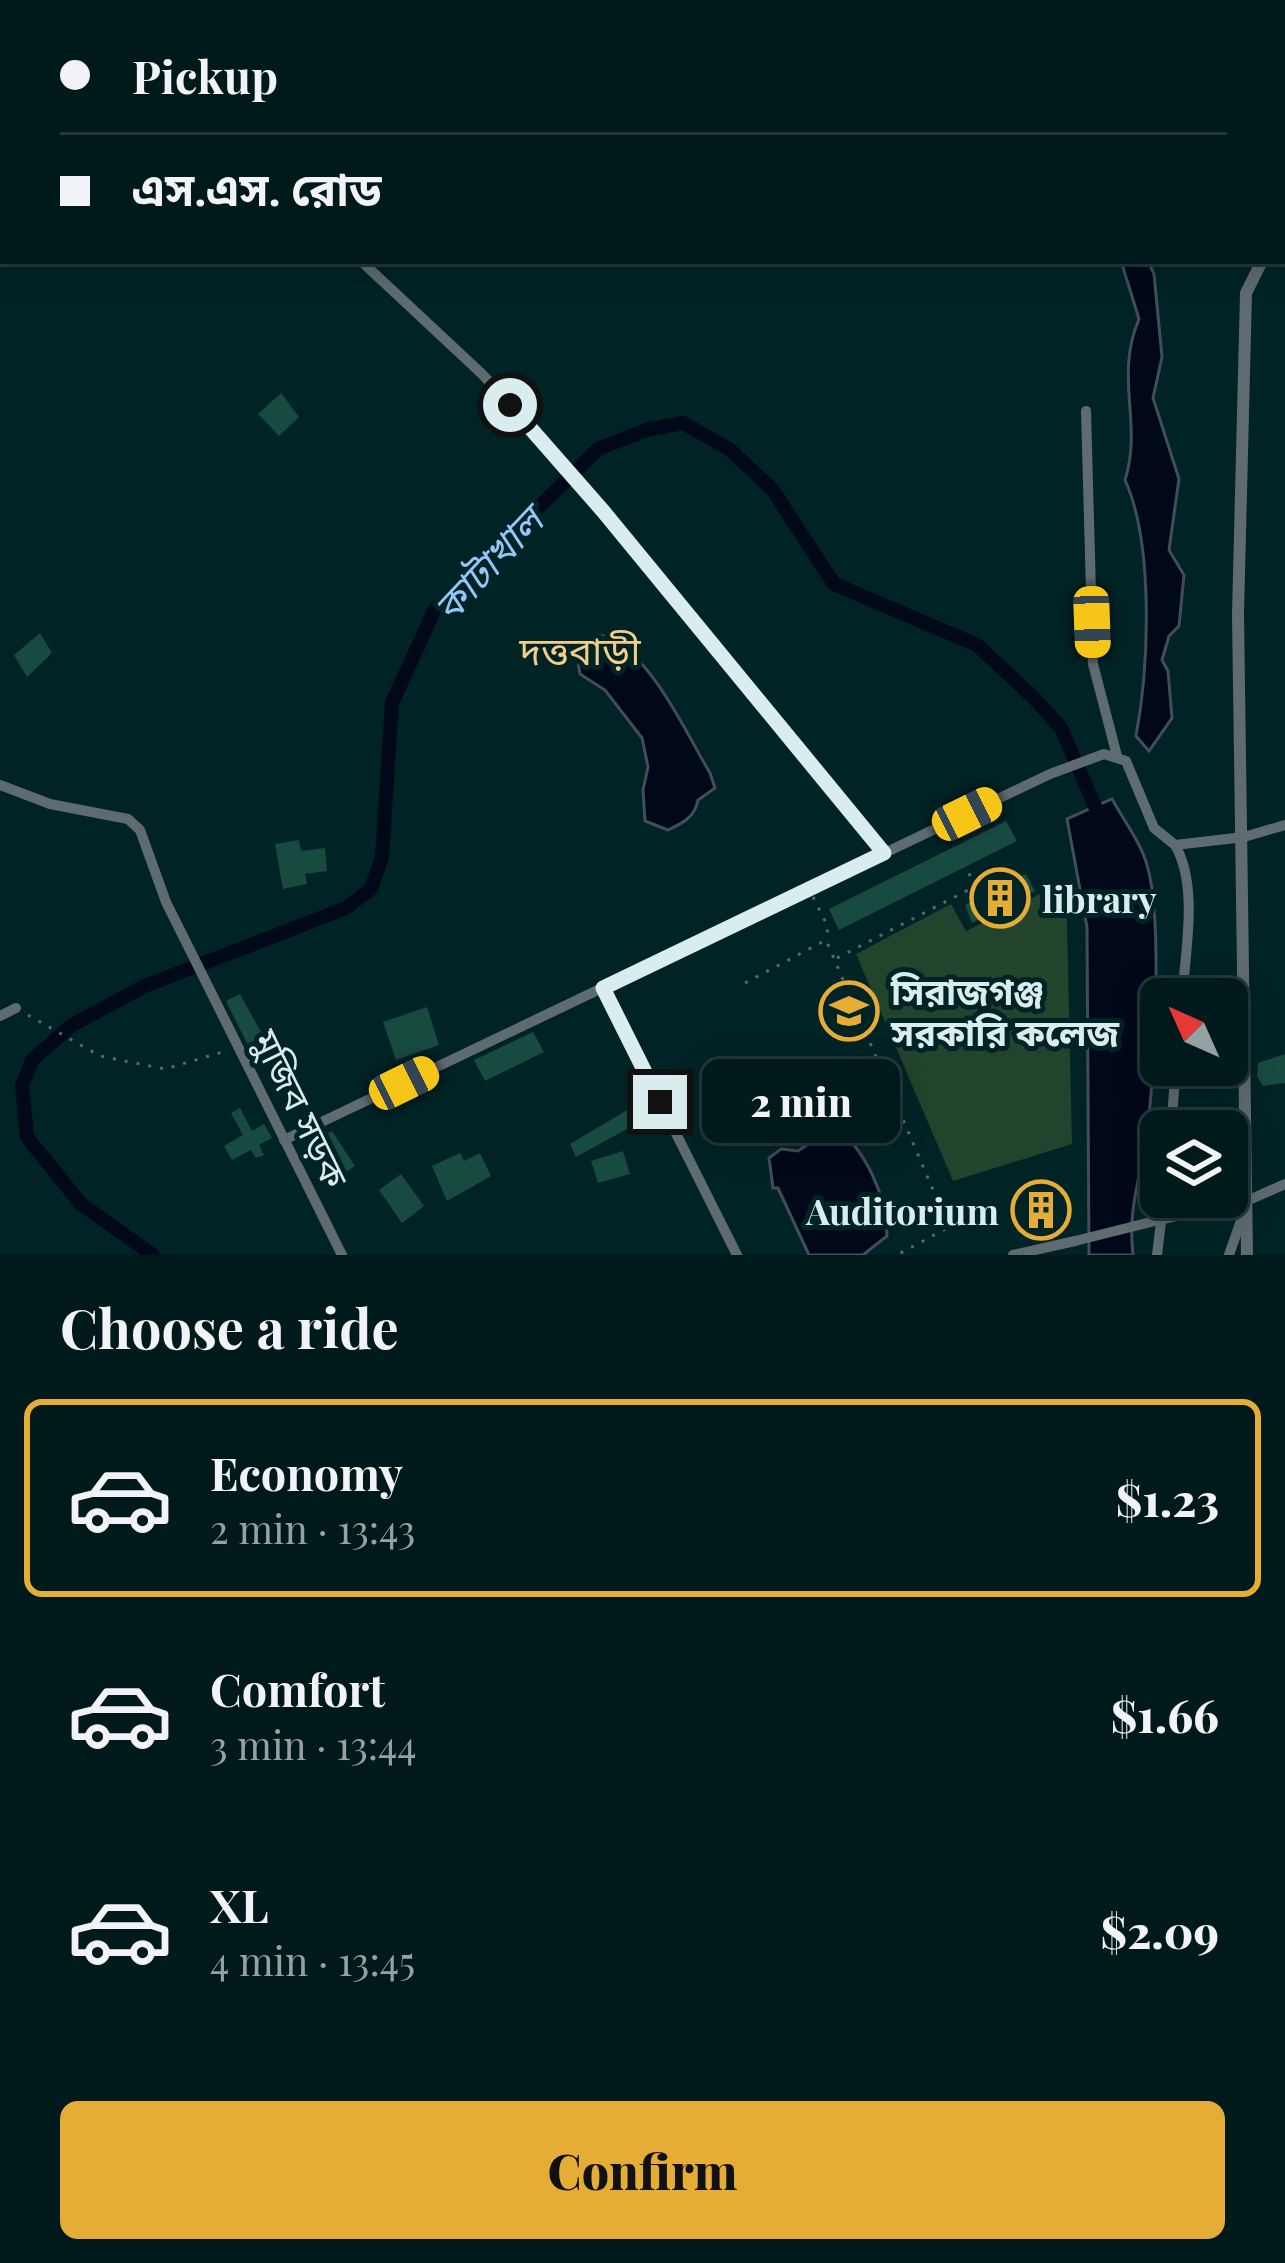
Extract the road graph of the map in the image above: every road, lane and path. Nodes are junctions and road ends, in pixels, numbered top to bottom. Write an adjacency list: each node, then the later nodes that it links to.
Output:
1 (364, 264): 9 (street)
2 (1260, 264): 7 (street)
3 (1086, 411): 4 (street)
4 (1111, 755): 8 (street); 9 (street)
5 (0, 784): 19 (street, মুজিব সড়ক)
6 (1285, 825): 7 (street)
7 (1244, 837): 8 (street); 22 (street)
8 (1175, 845): 14 (street)
9 (884, 853): 11 (street)
10 (965, 867): 13 (path)
11 (809, 889): 12 (path); 16 (street)
12 (826, 940): 13 (path); 15 (path)
13 (836, 958): 27 (path)
14 (1183, 978)
15 (746, 983)
16 (603, 988): 20 (street); 26 (street)
17 (16, 1008): 18 (street); 19 (path)
18 (0, 1016)
19 (238, 1047): 20 (street, মুজিব সড়ক)
20 (284, 1140): 25 (street, মুজিব সড়ক)
21 (1285, 1184): 22 (street)
22 (1249, 1200): 24 (street, bridge); 30 (street); 31 (street)
23 (1161, 1218): 29 (street)
24 (1068, 1246): 28 (street)
25 (342, 1255)
26 (737, 1255)
27 (898, 1255)
28 (1013, 1255)
29 (1157, 1255)
30 (1229, 1255)
31 (1246, 1255)

